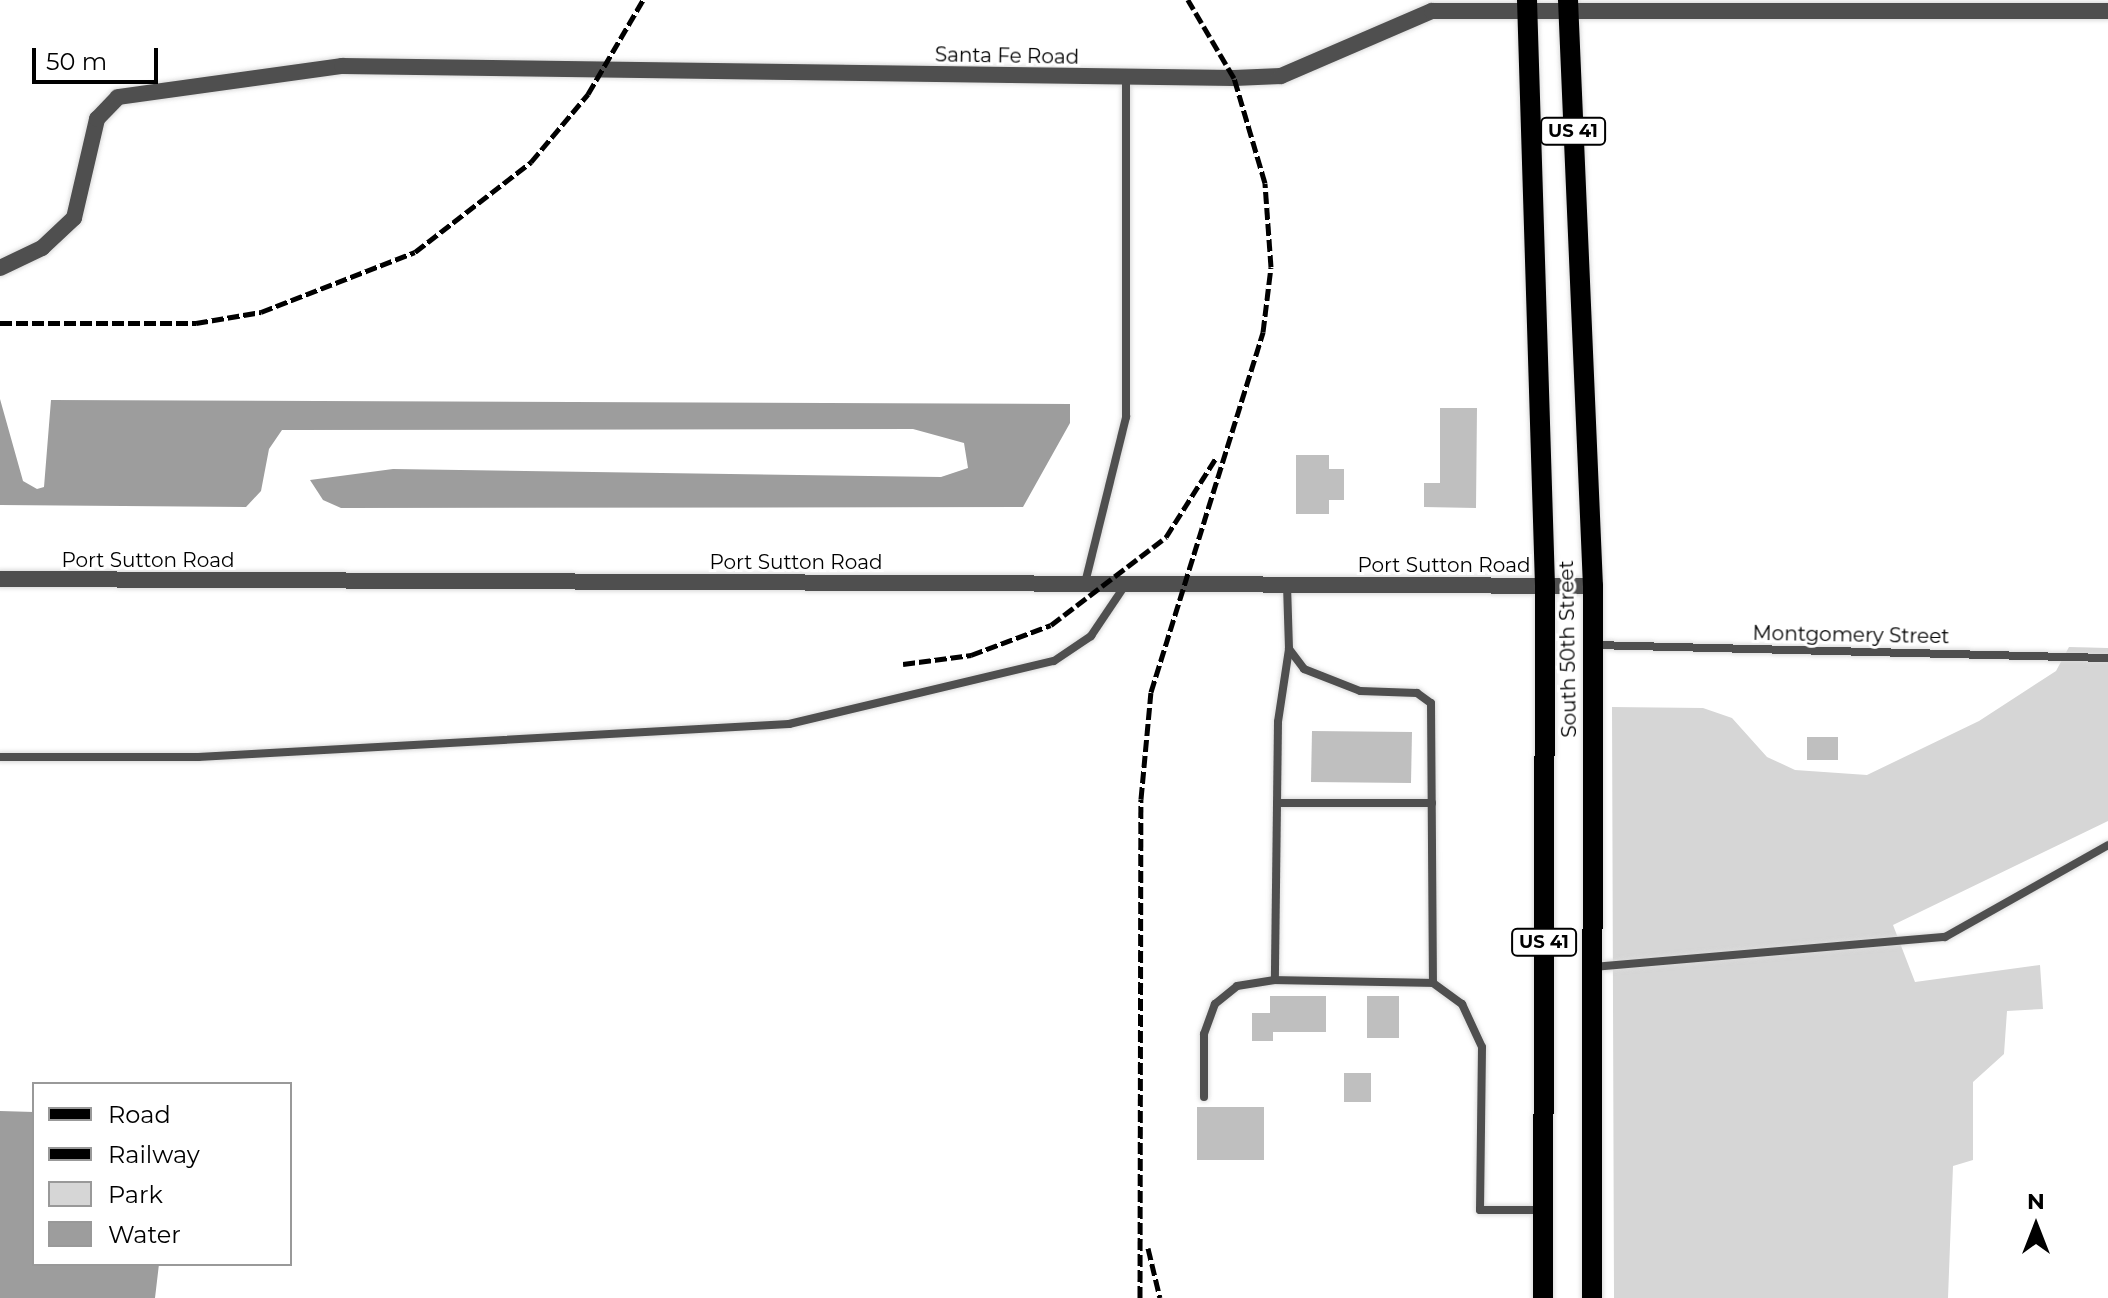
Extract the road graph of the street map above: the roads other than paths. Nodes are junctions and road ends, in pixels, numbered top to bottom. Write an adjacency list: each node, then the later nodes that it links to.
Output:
1 (1568, 3): 2 (street, Santa Fe Road); 3 (street, Santa Fe Road); 14 (main road, South 50th Street / US 41)
2 (1527, 4): 7 (street, Santa Fe Road); 13 (main road, South 50th Street / US 41)
3 (1753, 4): 4 (street, Santa Fe Road)
4 (1901, 5): 5 (street, Santa Fe Road)
5 (2008, 5): 6 (street, Santa Fe Road)
6 (2108, 11)
7 (1126, 79): 8 (street, Santa Fe Road); 10 (lane)
8 (0, 268)
9 (0, 579): 10 (street, Port Sutton Road)
10 (1085, 583): 11 (street, Port Sutton Road)
11 (1126, 583): 12 (street, Port Sutton Road); 18 (lane)
12 (1287, 585): 13 (street, Port Sutton Road); 16 (lane)
13 (1545, 585): 14 (street, Port Sutton Road); 26 (main road, South 50th Street / US 41)
14 (1593, 586): 15 (main road, South 50th Street / US 41)
15 (1594, 645): 17 (lane, Montgomery Street); 22 (main road, South 50th Street / US 41)
16 (1289, 649): 19 (lane); 20 (lane)
17 (2108, 658)
18 (0, 757)
19 (1277, 803): 20 (lane); 23 (lane)
20 (1432, 803): 24 (lane)
21 (2108, 845): 22 (lane)
22 (1593, 967): 28 (main road, South 50th Street / US 41)
23 (1275, 980): 24 (lane); 25 (lane)
24 (1433, 983): 26 (lane)
25 (1204, 1097)
26 (1544, 1210): 27 (main road, South 50th Street / US 41)
27 (1543, 1298)
28 (1592, 1298)

